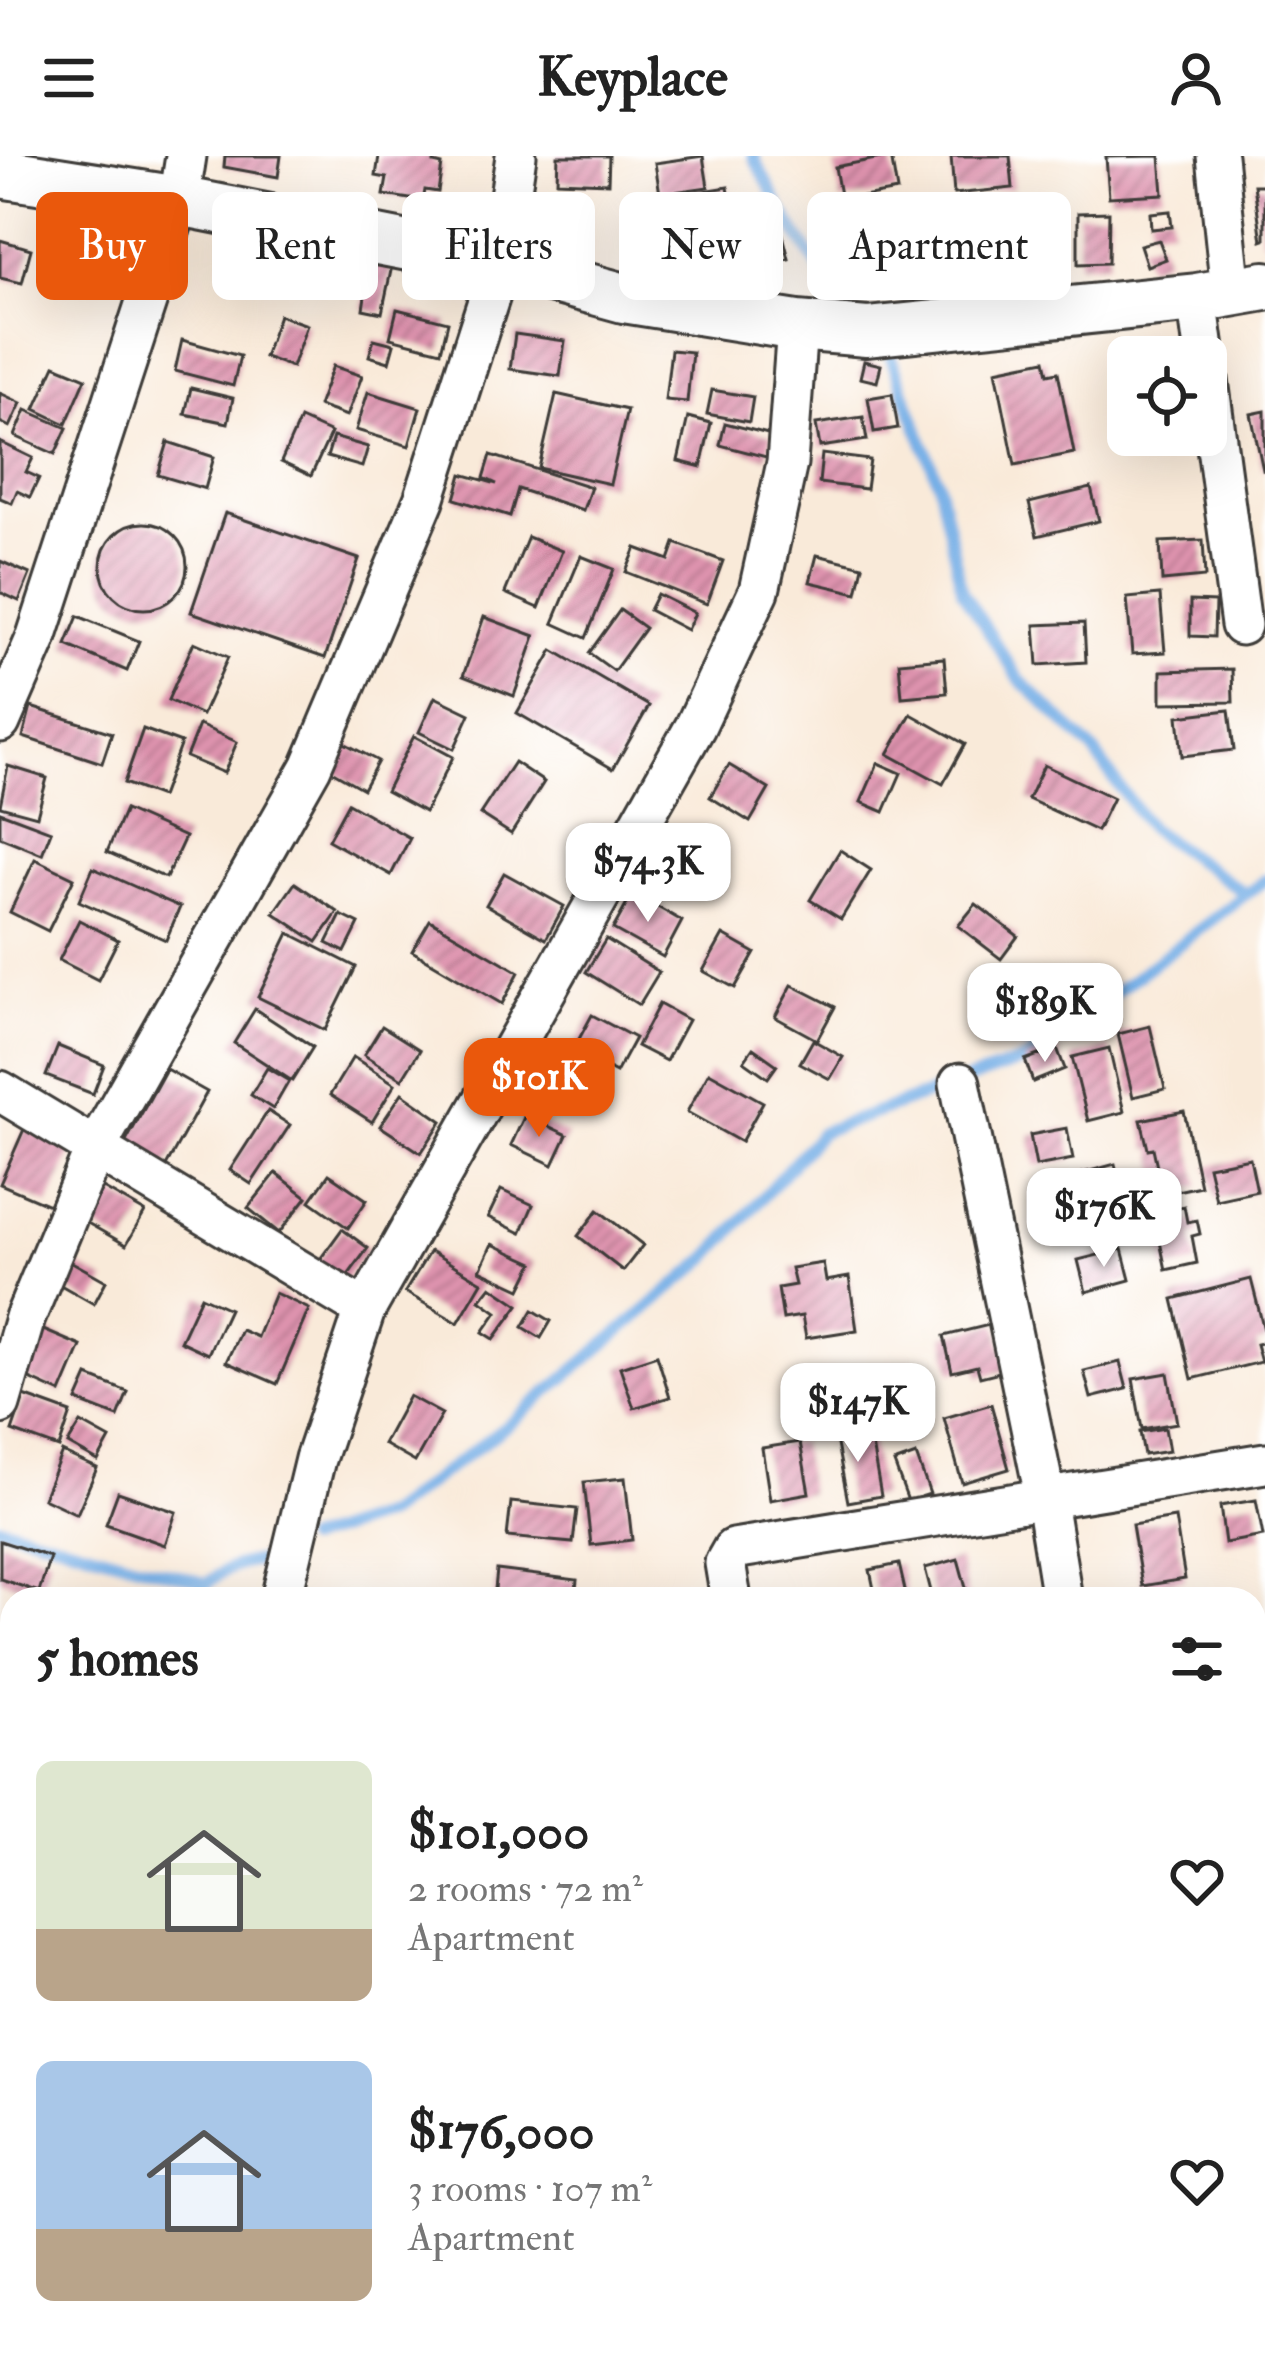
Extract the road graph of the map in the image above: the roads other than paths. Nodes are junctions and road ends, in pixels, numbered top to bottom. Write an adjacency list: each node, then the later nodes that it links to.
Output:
1 (516, 156): 5 (street)
2 (1217, 156): 8 (street)
3 (0, 173): 4 (street)
4 (183, 178): 6 (street); 14 (street)
5 (511, 192)
6 (402, 237)
7 (595, 290): 10 (street)
8 (1231, 292): 10 (street); 11 (street)
9 (488, 300): 17 (street)
10 (797, 326): 18 (street)
11 (1214, 336)
12 (1218, 456): 13 (street)
13 (1240, 626)
14 (0, 722)
15 (960, 1083): 21 (street)
16 (0, 1091): 17 (street)
17 (96, 1148): 18 (street); 19 (street)
18 (365, 1310): 22 (street)
19 (0, 1404)
20 (1265, 1463): 21 (street)
21 (1046, 1500): 23 (street); 24 (street)
22 (284, 1587)
23 (729, 1587)
24 (1060, 1587)

